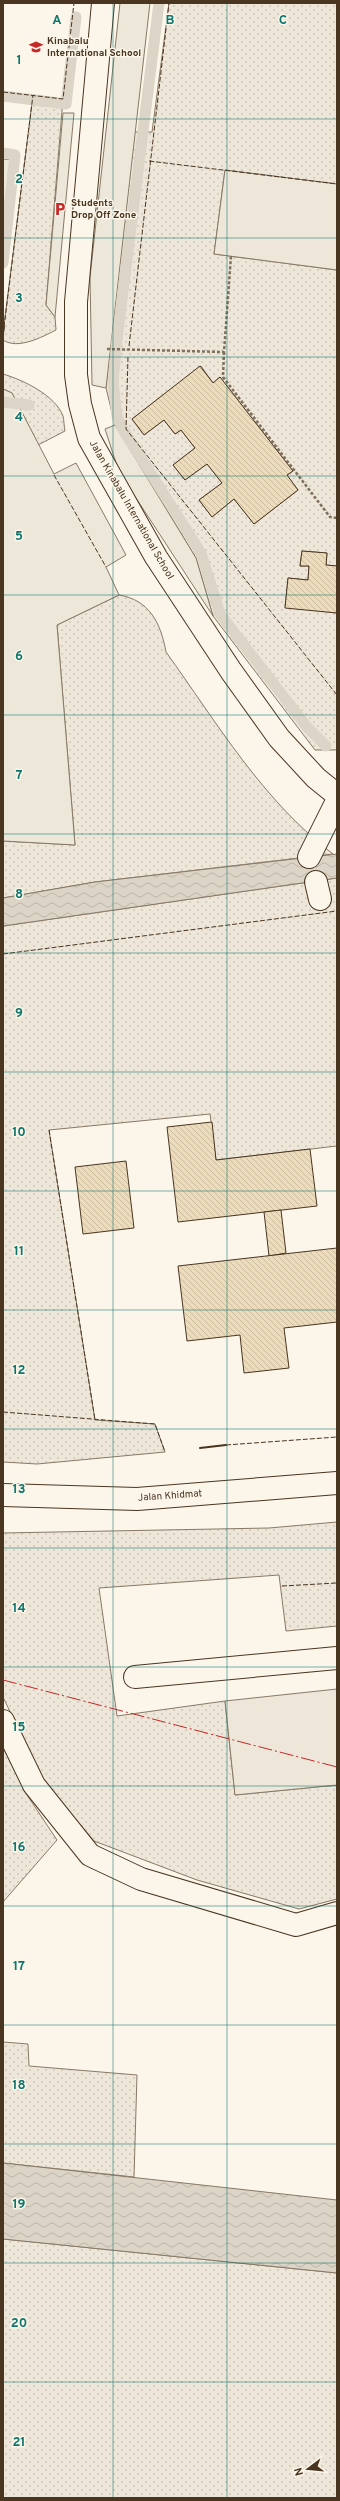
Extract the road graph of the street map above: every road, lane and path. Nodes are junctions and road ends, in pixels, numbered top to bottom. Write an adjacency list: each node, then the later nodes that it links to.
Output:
1 (103, 3): 6 (street, Jalan Kinabalu International School)
2 (231, 256): 4 (path)
3 (110, 349): 4 (path)
4 (224, 352): 5 (path)
5 (337, 518)
6 (337, 795)
7 (337, 801): 8 (street)
8 (309, 856)
9 (337, 1483): 10 (street, Jalan Khidmat)
10 (3, 1495)
11 (337, 1658): 12 (street)
12 (135, 1677)
13 (3, 1721): 14 (street)
14 (337, 1914)

